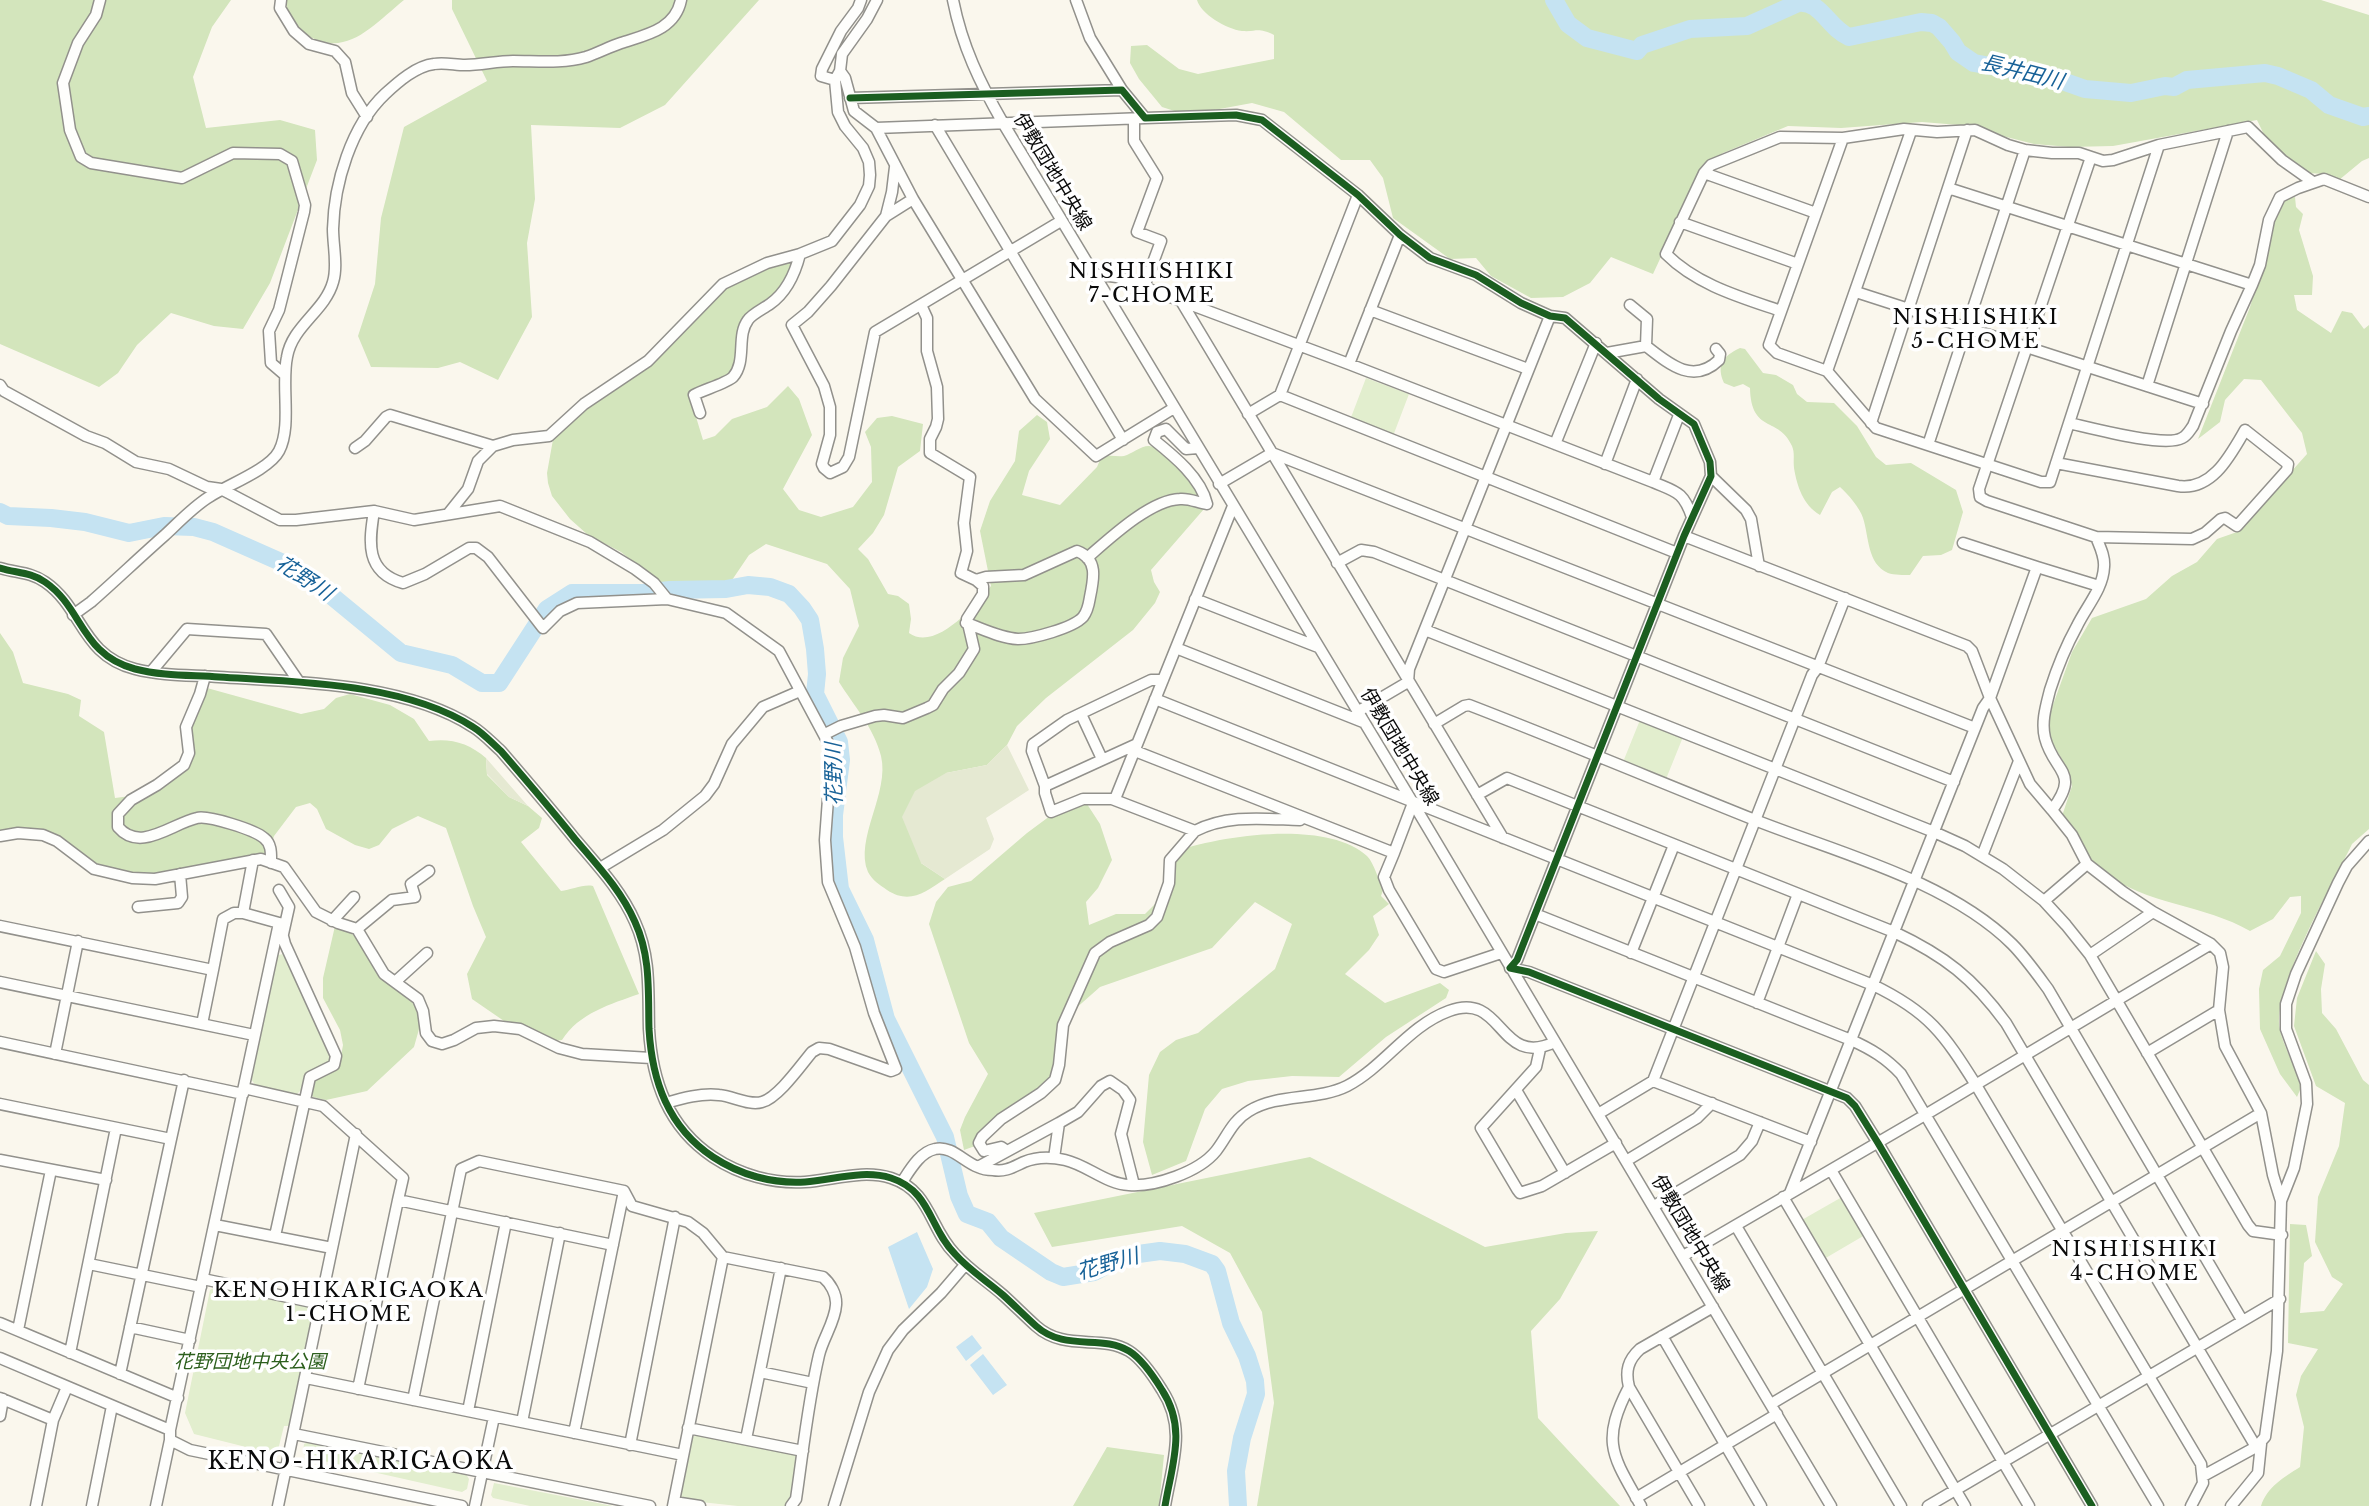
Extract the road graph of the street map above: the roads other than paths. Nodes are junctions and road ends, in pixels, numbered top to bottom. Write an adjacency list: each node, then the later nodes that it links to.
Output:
1 (100, 0): 66 (street)
2 (281, 0): 12 (street)
3 (681, 0): 12 (street)
4 (861, 0): 8 (street)
5 (877, 0): 8 (street)
6 (953, 0): 10 (street, 伊敷団地中央線)
7 (1076, 0): 9 (street)
8 (837, 76): 11 (street); 40 (street)
9 (1122, 90): 10 (street); 13 (street)
10 (986, 94): 11 (street); 14 (street, 伊敷団地中央線)
11 (850, 98): 16 (street)
12 (367, 117): 66 (street)
13 (1139, 118): 14 (street); 28 (street); 46 (street)
14 (1003, 124): 15 (street); 34 (street, 伊敷団地中央線)
15 (934, 125): 16 (street); 39 (street)
16 (876, 128): 24 (street)
17 (1967, 130): 18 (street); 22 (street); 27 (street)
18 (1911, 131): 20 (street); 47 (street)
19 (2228, 131): 21 (street); 26 (street); 42 (street)
20 (1843, 138): 25 (street); 32 (street)
21 (2159, 145): 23 (street); 38 (street)
22 (2025, 150): 23 (street); 31 (street)
23 (2091, 158): 36 (street)
24 (895, 167): 30 (street); 33 (street)
25 (1704, 173): 32 (street); 35 (street)
26 (2313, 182): 29 (street); 45 (street)
27 (1948, 188): 31 (street); 51 (street)
28 (1358, 195): 37 (street); 57 (street)
29 (2369, 197)
30 (914, 199): 33 (street); 44 (street)
31 (2006, 207): 36 (street); 55 (street)
32 (1816, 213): 41 (street)
33 (886, 216): 50 (street)
34 (1061, 221): 39 (street); 43 (street, 伊敷団地中央線)
35 (1680, 222): 41 (street); 53 (street)
36 (2067, 226): 38 (street); 59 (street)
37 (1400, 235): 52 (street); 54 (street)
38 (2127, 245): 42 (street); 63 (street)
39 (1010, 253): 44 (street); 79 (street)
40 (800, 254): 73 (street); 81 (street)
41 (1798, 264): 53 (street)
42 (2186, 264): 45 (street); 69 (street)
43 (1093, 274): 46 (street); 72 (street, 伊敷団地中央線)
44 (963, 281): 50 (street); 79 (street)
45 (2252, 285): 71 (street)
46 (1144, 287): 48 (street)
47 (1856, 292): 51 (street); 65 (street)
48 (1181, 301): 57 (street); 74 (street)
49 (1630, 304): 58 (street)
50 (921, 305): 108 (street)
51 (1909, 309): 55 (street); 76 (street)
52 (1370, 310): 62 (street); 64 (street)
53 (1782, 311): 65 (street)
54 (1549, 316): 56 (street); 64 (street)
55 (1967, 328): 59 (street); 82 (street)
56 (1596, 343): 61 (street); 80 (street)
57 (1300, 346): 62 (street); 70 (street)
58 (1646, 346): 60 (street); 61 (street)
59 (2027, 347): 63 (street); 88 (street)
60 (1716, 349)
61 (1607, 353): 67 (street)
62 (1349, 364): 78 (street)
63 (2087, 367): 69 (street); 77 (street)
64 (1528, 369): 78 (street)
65 (1827, 372): 76 (street)
66 (285, 375): 93 (street)
67 (1637, 379): 75 (street); 87 (street)
68 (0, 385): 93 (street)
69 (2147, 386): 71 (street)
70 (1280, 395): 74 (street); 90 (street)
71 (2203, 404): 77 (street)
72 (1174, 408): 79 (street); 84 (street, 伊敷団地中央線)
73 (700, 413)
74 (1248, 414): 85 (street)
75 (1679, 415): 89 (street); 91 (street)
76 (1871, 423): 82 (street)
77 (2069, 423): 86 (street)
78 (1506, 425): 80 (street); 90 (street)
79 (1123, 440)
80 (1555, 444): 87 (street)
81 (493, 446): 83 (street); 96 (street)
82 (1928, 446): 88 (street)
83 (355, 448)
84 (1198, 448): 92 (street, 伊敷団地中央線); 103 (street)
85 (1272, 453): 92 (street); 98 (street); 104 (street)
86 (2056, 463): 88 (street); 100 (street)
87 (1605, 464): 91 (street)
88 (1987, 466): 100 (street)
89 (1711, 476): 97 (street); 105 (street)
90 (1486, 477): 98 (street); 102 (street)
91 (1653, 482): 97 (street)
92 (1219, 484): 94 (street, 伊敷団地中央線)
93 (221, 489): 95 (street); 115 (street)
94 (1233, 506): 113 (street); 118 (street, 伊敷団地中央線)
95 (374, 511): 96 (street); 111 (street)
96 (448, 514): 111 (street)
97 (1692, 517): 99 (street)
98 (1466, 529): 109 (street); 114 (street)
99 (1684, 536): 102 (street); 105 (street)
100 (2096, 537): 110 (street)
101 (1963, 543): 106 (street)
102 (1678, 553): 114 (street)
103 (1087, 558): 108 (street); 116 (street)
104 (1337, 563): 109 (street); 126 (street)
105 (1759, 566): 112 (street)
106 (2037, 567): 110 (street); 128 (street)
107 (1, 570): 115 (street)
108 (976, 580): 116 (street)
109 (1445, 581): 117 (street); 120 (street)
110 (2099, 586): 148 (street)
111 (667, 598): 127 (street)
112 (1845, 598): 121 (street); 128 (street)
113 (1195, 599): 118 (street); 119 (street)
114 (1657, 605): 120 (street); 121 (street)
115 (73, 615): 122 (street)
116 (966, 623): 136 (street)
117 (1425, 630): 126 (street); 130 (street)
118 (1318, 647): 132 (street, 伊敷団地中央線)
119 (1176, 648): 124 (street); 132 (street)
120 (1636, 658): 130 (street); 133 (street)
121 (1818, 667): 133 (street); 135 (street)
122 (151, 672): 123 (street); 125 (street)
123 (205, 676): 125 (street); 161 (street)
124 (1163, 680): 129 (street); 131 (street)
125 (299, 682): 163 (street)
126 (1408, 682): 132 (street); 134 (street)
127 (800, 691): 136 (street); 163 (street)
128 (1990, 698): 135 (street); 140 (street)
129 (1155, 699): 137 (street); 146 (street)
130 (1617, 706): 138 (street); 141 (street)
131 (1081, 714): 139 (street); 143 (street)
132 (1360, 717): 146 (street, 伊敷団地中央線)
133 (1795, 719): 141 (street); 142 (street)
134 (1434, 724): 138 (street); 144 (street)
135 (1975, 728): 142 (street)
136 (825, 734): 220 (street)
137 (1136, 747): 139 (street); 145 (street); 149 (street)
138 (1598, 755): 147 (street); 150 (street)
139 (1102, 759): 143 (street)
140 (2019, 761): 148 (street); 158 (street)
141 (1776, 769): 150 (street); 152 (street)
142 (1954, 782): 152 (street)
143 (1045, 786): 145 (street)
144 (1477, 795): 147 (street); 154 (street)
145 (1115, 799): 151 (street)
146 (1413, 803): 154 (street); 157 (street); 188 (street, 伊敷団地中央線)
147 (1578, 807): 156 (street); 160 (street)
148 (2052, 810): 162 (street)
149 (1307, 820): 151 (street); 157 (street)
150 (1756, 820): 164 (street); 167 (street)
151 (1195, 831): 235 (street)
152 (1934, 832): 158 (street); 167 (street)
153 (0, 836): 166 (street)
154 (1503, 838): 160 (street)
155 (2369, 841): 250 (street)
156 (1674, 845): 164 (street); 171 (street)
157 (1394, 853): 188 (street)
158 (1982, 856): 172 (street)
159 (253, 860): 161 (street); 166 (street); 175 (street)
160 (1557, 860): 171 (street); 176 (street)
161 (271, 863): 177 (street)
162 (2087, 864): 172 (street); 174 (street)
163 (600, 868): 212 (street)
164 (1736, 870): 169 (street); 179 (street)
165 (429, 871): 181 (street)
166 (180, 874): 173 (street)
167 (1915, 881): 182 (street); 202 (street)
168 (279, 890): 183 (street)
169 (1798, 894): 182 (street); 186 (street)
170 (354, 897): 177 (street)
171 (1653, 898): 179 (street); 189 (street)
172 (2044, 901): 190 (street)
173 (138, 907)
174 (2153, 912): 185 (street); 190 (street)
175 (243, 913): 178 (street); 192 (street)
176 (1535, 914): 189 (street); 191 (street)
177 (332, 920): 181 (street)
178 (279, 923): 183 (street); 204 (street)
179 (1715, 923): 186 (street); 193 (street)
180 (0, 926): 184 (street)
181 (356, 929): 195 (street)
182 (1894, 932): 196 (street); 211 (street)
183 (283, 937): 219 (street)
184 (78, 942): 192 (street); 197 (street)
185 (2211, 944): 198 (street); 200 (street)
186 (1778, 948): 196 (street); 199 (street)
187 (427, 953): 195 (street)
188 (1501, 953): 191 (street, 伊敷団地中央線)
189 (1631, 953): 193 (street)
190 (2090, 955): 198 (street)
191 (1510, 968): 203 (street); 207 (street, 伊敷団地中央線)
192 (213, 970): 201 (street)
193 (1694, 978): 199 (street); 203 (street)
194 (0, 982): 197 (street)
195 (395, 982): 212 (street)
196 (1873, 985): 205 (street); 215 (street)
197 (68, 996): 201 (street); 210 (street)
198 (2116, 1001): 202 (street); 209 (street)
199 (1757, 1003): 205 (street)
200 (2218, 1010): 209 (street); 223 (street)
201 (202, 1024): 204 (street)
202 (2070, 1029): 211 (street); 243 (street)
203 (1674, 1030): 214 (street); 217 (street)
204 (254, 1035): 218 (street)
205 (1851, 1040): 217 (street); 225 (street)
206 (0, 1042): 210 (street)
207 (1555, 1042): 208 (street); 224 (street, 伊敷団地中央線)
208 (1540, 1049): 216 (street); 246 (street)
209 (2147, 1053): 234 (street)
210 (55, 1054): 213 (street)
211 (2025, 1056): 215 (street); 251 (street)
212 (651, 1058): 220 (street)
213 (184, 1080): 218 (street); 230 (street)
214 (1653, 1081): 221 (street); 224 (street)
215 (1976, 1085): 225 (street); 258 (street)
216 (1516, 1090): 242 (street); 242 (street)
217 (1831, 1090): 231 (street); 233 (street)
218 (243, 1091): 219 (street); 256 (street)
219 (304, 1100): 229 (street); 261 (street)
220 (666, 1103): 245 (street)
221 (1712, 1103): 226 (street); 238 (street)
222 (0, 1104): 228 (street)
223 (2261, 1113): 234 (street); 250 (street)
224 (1598, 1114): 232 (street, 伊敷団地中央線)
225 (1925, 1115): 233 (street); 266 (street)
226 (1760, 1122): 231 (street); 252 (street)
227 (1059, 1123): 235 (street); 236 (street); 246 (street)
228 (116, 1128): 230 (street); 244 (street)
229 (356, 1134): 249 (street); 263 (street)
230 (171, 1139): 270 (street)
231 (1811, 1142): 248 (street)
232 (1616, 1143): 238 (street, 伊敷団地中央線); 242 (street)
233 (1878, 1143): 241 (street); 272 (street)
234 (2203, 1148): 243 (street); 260 (street)
235 (1007, 1151): 239 (street)
236 (1054, 1158): 239 (street); 246 (street)
237 (0, 1160): 240 (street)
238 (1626, 1161): 252 (street, 伊敷団地中央線)
239 (978, 1167): 245 (street)
240 (51, 1170): 244 (street); 280 (street)
241 (1831, 1170): 248 (street); 276 (street)
242 (1565, 1173)
243 (2157, 1175): 251 (street); 277 (street)
244 (106, 1181): 267 (street)
245 (902, 1182): 268 (street)
246 (1134, 1185)
247 (624, 1191): 253 (street); 254 (street); 262 (street)
248 (1787, 1195): 257 (street); 283 (street)
249 (398, 1200): 253 (street); 295 (street)
250 (2281, 1201): 260 (street)
251 (2111, 1202): 258 (street); 284 (street)
252 (1654, 1206): 265 (street, 伊敷団地中央線)
253 (452, 1211): 255 (street); 298 (street)
254 (675, 1217): 264 (street); 313 (street)
255 (506, 1222): 259 (street); 302 (street)
256 (215, 1224): 261 (street); 271 (street)
257 (1735, 1226): 265 (street); 288 (street)
258 (2062, 1231): 266 (street); 290 (street)
259 (560, 1233): 262 (street); 306 (street)
260 (2282, 1235): 273 (street)
261 (275, 1236): 263 (street)
262 (613, 1245): 308 (street)
263 (332, 1248): 274 (street)
264 (723, 1256): 269 (street); 307 (street)
265 (1683, 1256): 275 (street, 伊敷団地中央線)
266 (2012, 1261): 272 (street); 300 (street)
267 (89, 1264): 270 (street); 285 (street)
268 (965, 1265): 335 (street); 336 (street)
269 (781, 1268): 287 (street); 292 (street)
270 (142, 1275): 271 (street); 279 (street)
271 (202, 1283): 274 (street); 282 (street)
272 (1965, 1288): 276 (street); 310 (street)
273 (2280, 1299): 277 (street); 315 (street)
274 (321, 1304): 291 (street)
275 (1713, 1307): 281 (street); 301 (street, 伊敷団地中央線)
276 (1916, 1317): 283 (street); 318 (street)
277 (2242, 1320): 284 (street)
278 (0, 1323): 280 (street)
279 (130, 1327): 282 (street); 289 (street)
280 (18, 1331): 285 (street)
281 (1662, 1336): 294 (street); 314 (street)
282 (190, 1340): 296 (street)
283 (1869, 1345): 288 (street); 323 (street)
284 (2197, 1348): 290 (street); 315 (street)
285 (70, 1353): 289 (street)
286 (0, 1359): 293 (street)
287 (760, 1371): 292 (street); 312 (street)
288 (1823, 1373): 301 (street); 340 (street)
289 (120, 1374): 296 (street)
290 (2149, 1377): 300 (street); 322 (street)
291 (306, 1378): 295 (street); 309 (street)
292 (813, 1383): 316 (street)
293 (66, 1387): 299 (street); 305 (street)
294 (1629, 1387): 321 (street); 324 (street)
295 (358, 1389): 298 (street)
296 (178, 1398): 311 (street)
297 (2, 1399): 303 (street); 305 (street)
298 (413, 1400): 302 (street)
299 (112, 1406): 311 (street); 327 (street)
300 (2099, 1406): 310 (street); 345 (street)
301 (1774, 1409): 314 (street); 339 (street, 伊敷団地中央線)
302 (468, 1411): 304 (street)
303 (0, 1416)
304 (494, 1417): 306 (street); 320 (street)
305 (53, 1420): 326 (street)
306 (522, 1422): 308 (street)
307 (688, 1428): 312 (street); 317 (street)
308 (574, 1433): 313 (street)
309 (294, 1434): 319 (street); 320 (street)
310 (2050, 1434): 318 (street); 344 (street)
311 (170, 1435): 319 (street); 328 (street)
312 (746, 1439): 316 (street)
313 (630, 1445): 317 (street)
314 (1725, 1445): 321 (street); 338 (street)
315 (2258, 1446): 322 (street); 347 (street)
316 (803, 1451): 334 (street)
317 (682, 1455): 325 (street)
318 (2003, 1462): 323 (street); 343 (street)
319 (286, 1470): 329 (street); 330 (street)
320 (483, 1472): 331 (street); 332 (street)
321 (1679, 1472): 324 (street); 337 (street)
322 (2203, 1476): 346 (street)
323 (1955, 1490): 341 (street); 342 (street)
324 (1639, 1502)
325 (673, 1504): 333 (street)
326 (36, 1506)
327 (92, 1506)
328 (156, 1506)
329 (278, 1506)
330 (462, 1506)
331 (475, 1506)
332 (650, 1506)
333 (700, 1506)
334 (791, 1506)
335 (834, 1506)
336 (1165, 1506)
337 (1699, 1506)
338 (1761, 1506)
339 (1831, 1506)
340 (1901, 1506)
341 (1928, 1506)
342 (1965, 1506)
343 (2029, 1506)
344 (2092, 1506)
345 (2158, 1506)
346 (2191, 1506)
347 (2231, 1506)

